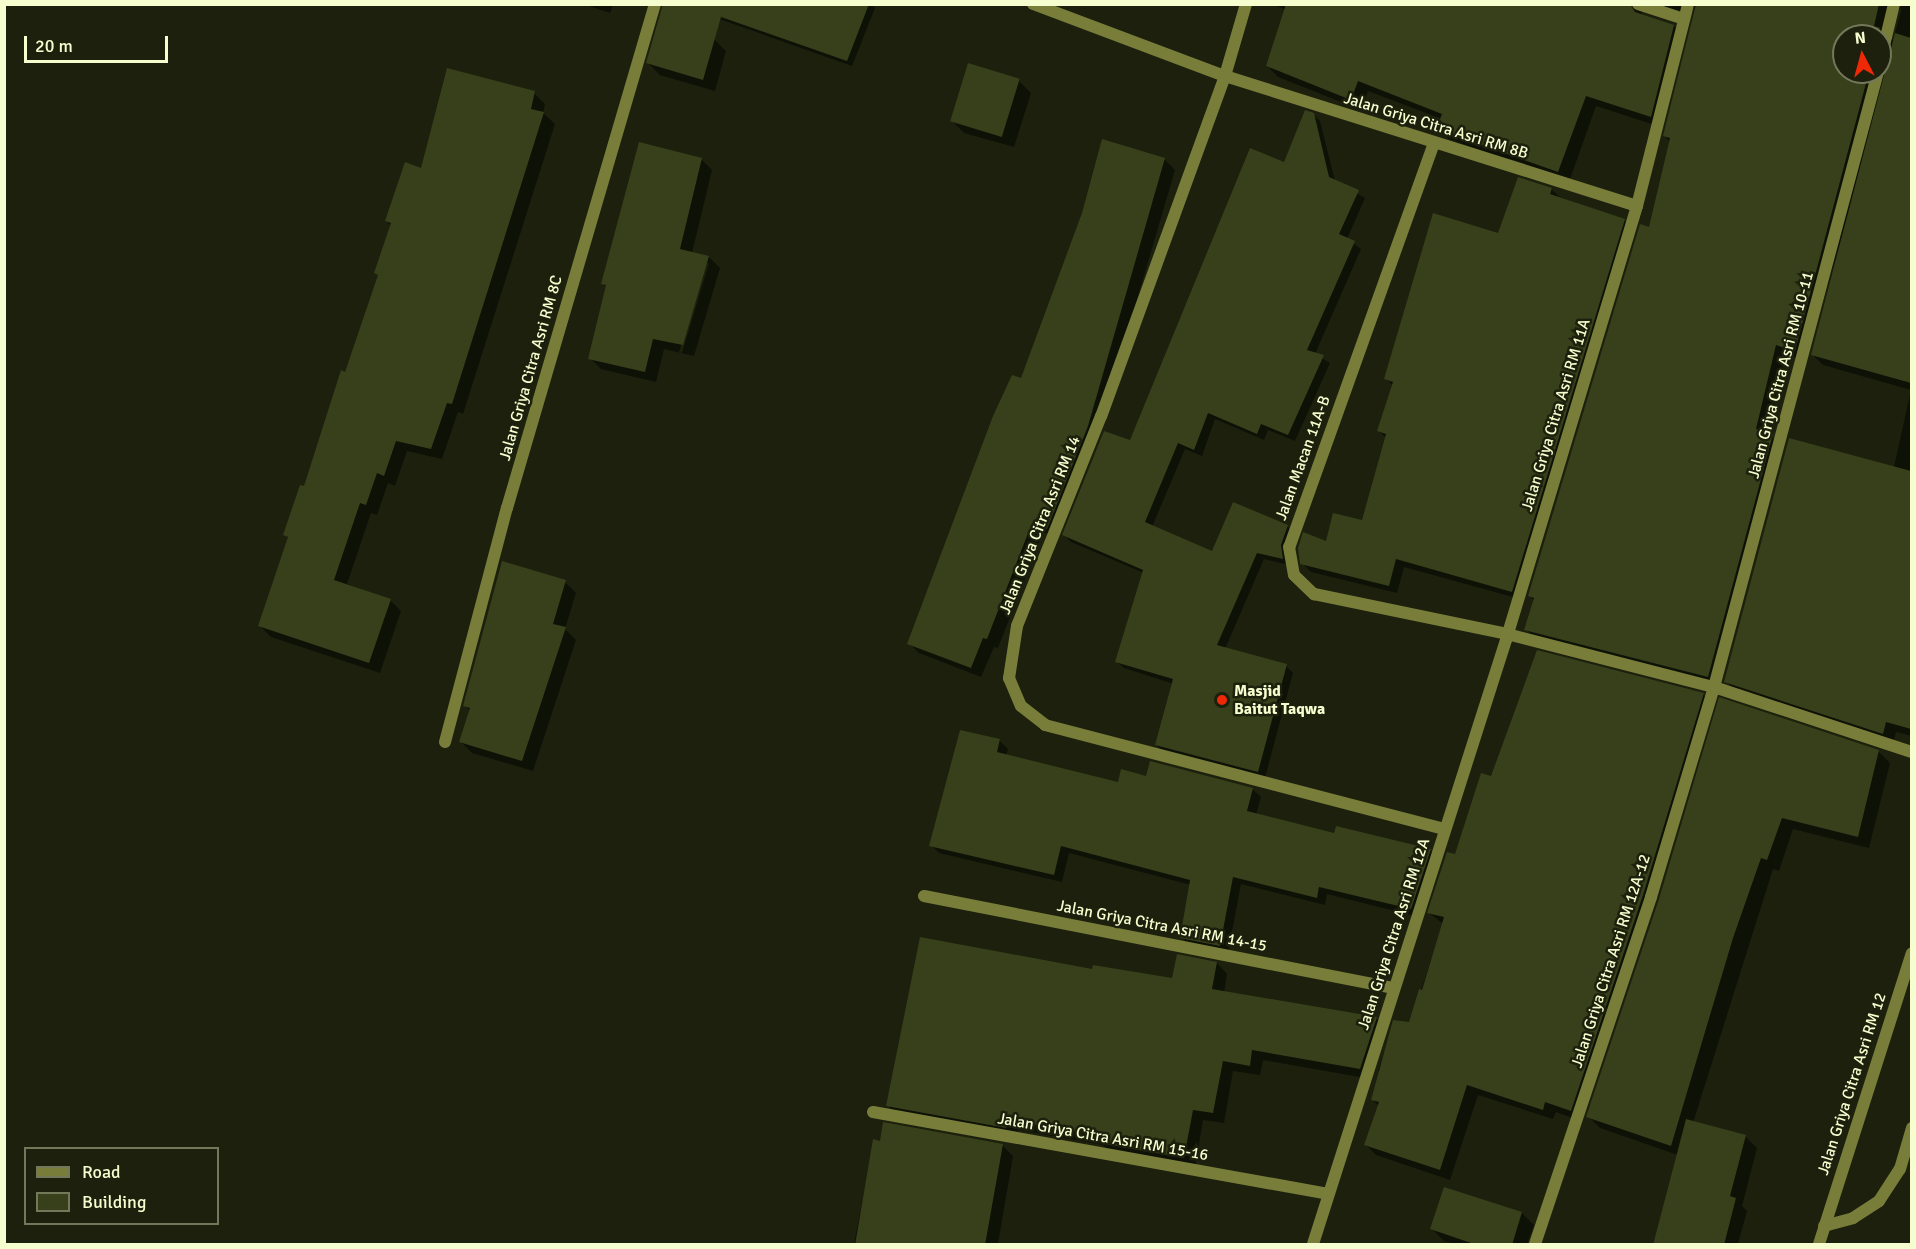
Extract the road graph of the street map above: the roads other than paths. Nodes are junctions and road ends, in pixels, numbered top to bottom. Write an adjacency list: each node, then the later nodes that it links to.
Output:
1 (655, 4): 15 (street, Jalan Griya Citra Asri RM 8C)
2 (1033, 4): 9 (street, Jalan Griya Citra Asri RM 8B)
3 (1246, 4): 9 (street, Jalan Griya Citra Asri RM 14)
4 (1638, 4): 7 (street)
5 (1688, 4): 7 (street, Jalan Griya Citra Asri RM 11A)
6 (1894, 4): 8 (street)
7 (1684, 19): 12 (street, Jalan Griya Citra Asri RM 11A)
8 (1889, 24)
9 (1225, 76): 11 (street, Jalan Griya Citra Asri RM 8B); 17 (street, Jalan Griya Citra Asri RM 14)
10 (1875, 84): 14 (street, Jalan Griya Citra Asri RM 10-11)
11 (1434, 143): 12 (street, Jalan Griya Citra Asri RM 8B); 13 (street, Jalan Macan 11A-B)
12 (1637, 206): 13 (street, Jalan Griya Citra Asri RM 11A)
13 (1507, 634): 14 (street, Jalan Macan 11A-B); 17 (street, Jalan Griya Citra Asri RM 12A)
14 (1714, 687): 16 (street, Jalan Macan 11A-B); 26 (street, Jalan Griya Citra Asri RM 12A-12)
15 (445, 742)
16 (1911, 752)
17 (1445, 829): 20 (street, Jalan Griya Citra Asri RM 12A)
18 (924, 896): 20 (street, Jalan Griya Citra Asri RM 14-15)
19 (1911, 953): 24 (street, Jalan Griya Citra Asri RM 12)
20 (1394, 988): 23 (street, Jalan Griya Citra Asri RM 12A)
21 (873, 1112): 23 (street, Jalan Griya Citra Asri RM 15-16)
22 (1911, 1128): 24 (street)
23 (1327, 1194): 25 (street, Jalan Griya Citra Asri RM 12A)
24 (1824, 1226): 27 (street, Jalan Griya Citra Asri RM 12)
25 (1313, 1245)
26 (1535, 1245)
27 (1819, 1245)

